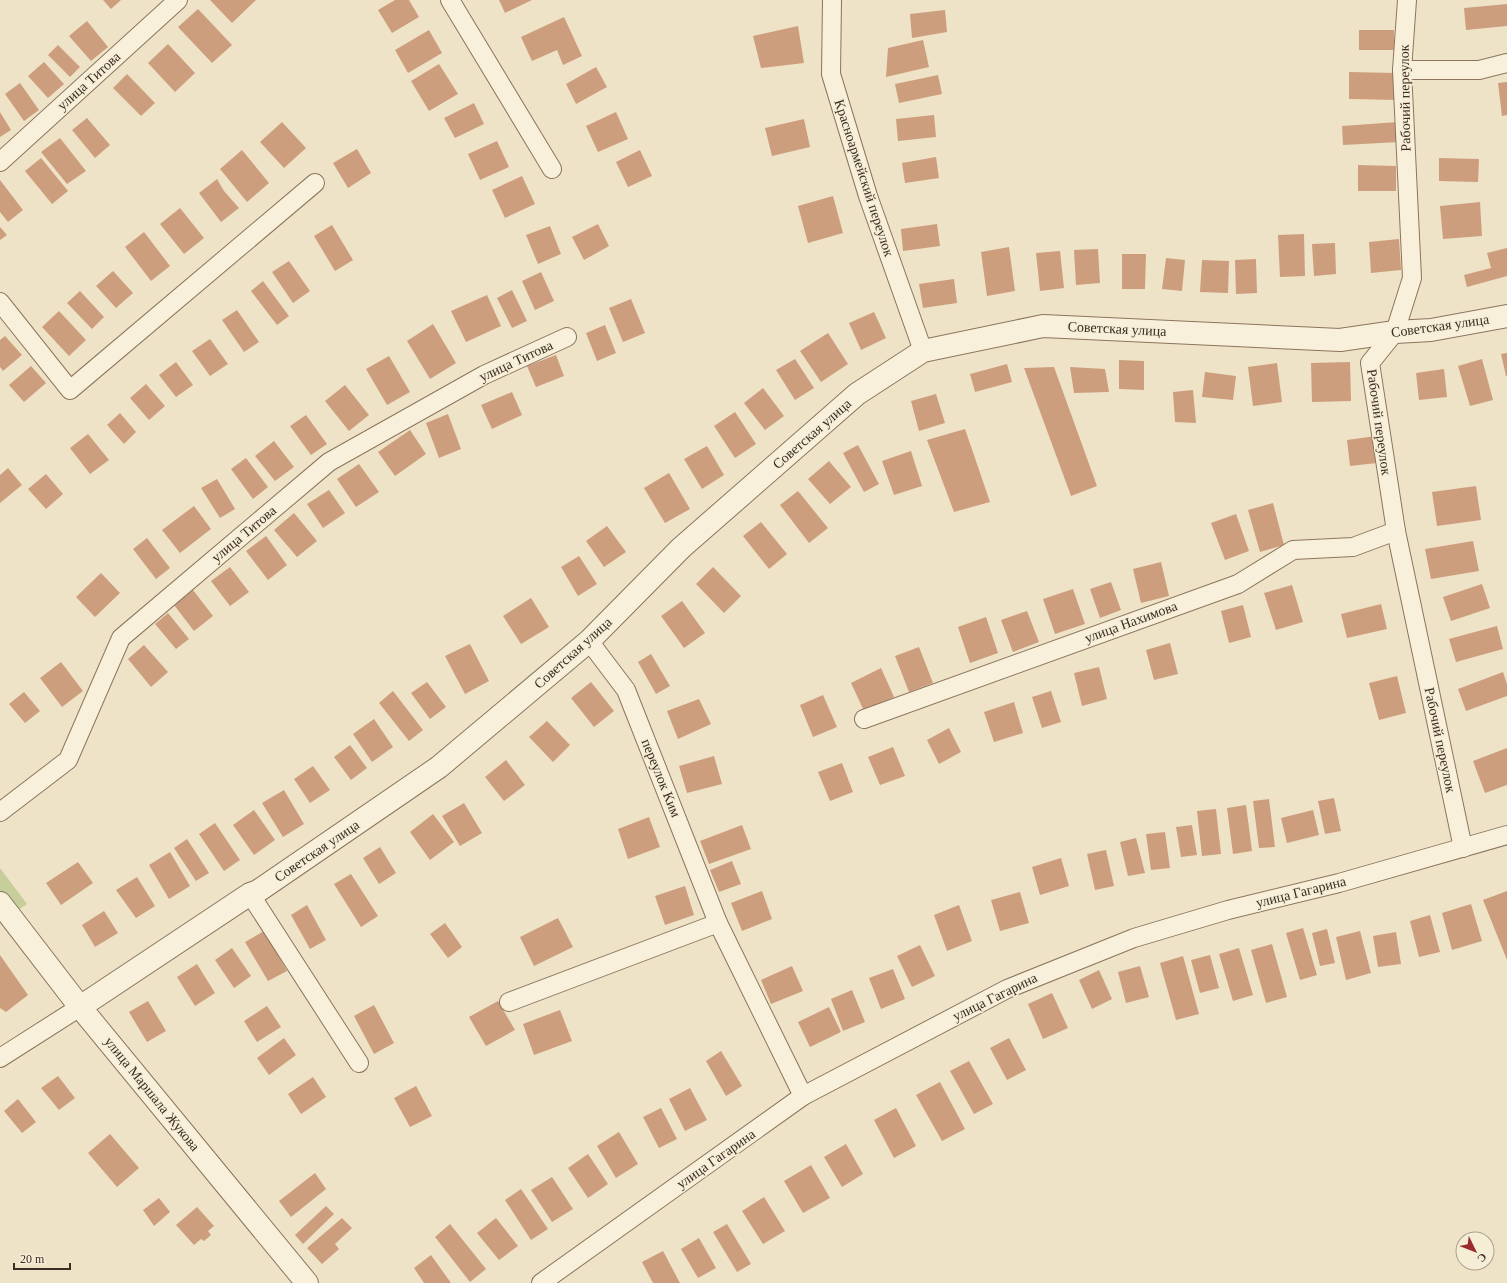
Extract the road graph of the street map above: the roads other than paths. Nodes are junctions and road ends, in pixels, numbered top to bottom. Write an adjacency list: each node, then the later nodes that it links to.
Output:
1 (178, 0): 7 (street, улица Титова)
2 (450, 0): 8 (street)
3 (832, 0): 14 (street, Красноармейский переулок)
4 (1407, 0): 6 (street, Рабочий переулок)
5 (1507, 64): 6 (street)
6 (1402, 70): 12 (street, Рабочий переулок)
7 (0, 162)
8 (552, 169)
9 (315, 183): 10 (street)
10 (0, 302)
11 (1507, 316): 12 (street, Советская улица)
12 (1395, 332): 14 (street, Советская улица); 15 (street, Рабочий переулок)
13 (567, 337): 18 (street, улица Титова)
14 (923, 351): 16 (street, Советская улица)
15 (1396, 531): 17 (street, улица Нахимова); 20 (street, Рабочий переулок)
16 (589, 641): 21 (street, Советская улица); 23 (street, переулок Ким)
17 (864, 719)
18 (0, 812)
19 (1507, 835): 20 (street, улица Гагарина)
20 (1463, 848): 28 (street, улица Гагарина)
21 (250, 894): 25 (street, Советская улица); 27 (street)
22 (0, 903): 25 (street, улица Маршала Жукова)
23 (718, 923): 24 (street); 28 (street, переулок Ким)
24 (509, 1002)
25 (80, 1008): 26 (street, Советская улица); 29 (street, улица Маршала Жукова)
26 (0, 1058)
27 (358, 1063)
28 (803, 1096): 30 (street, улица Гагарина)
29 (307, 1283)
30 (541, 1283)

